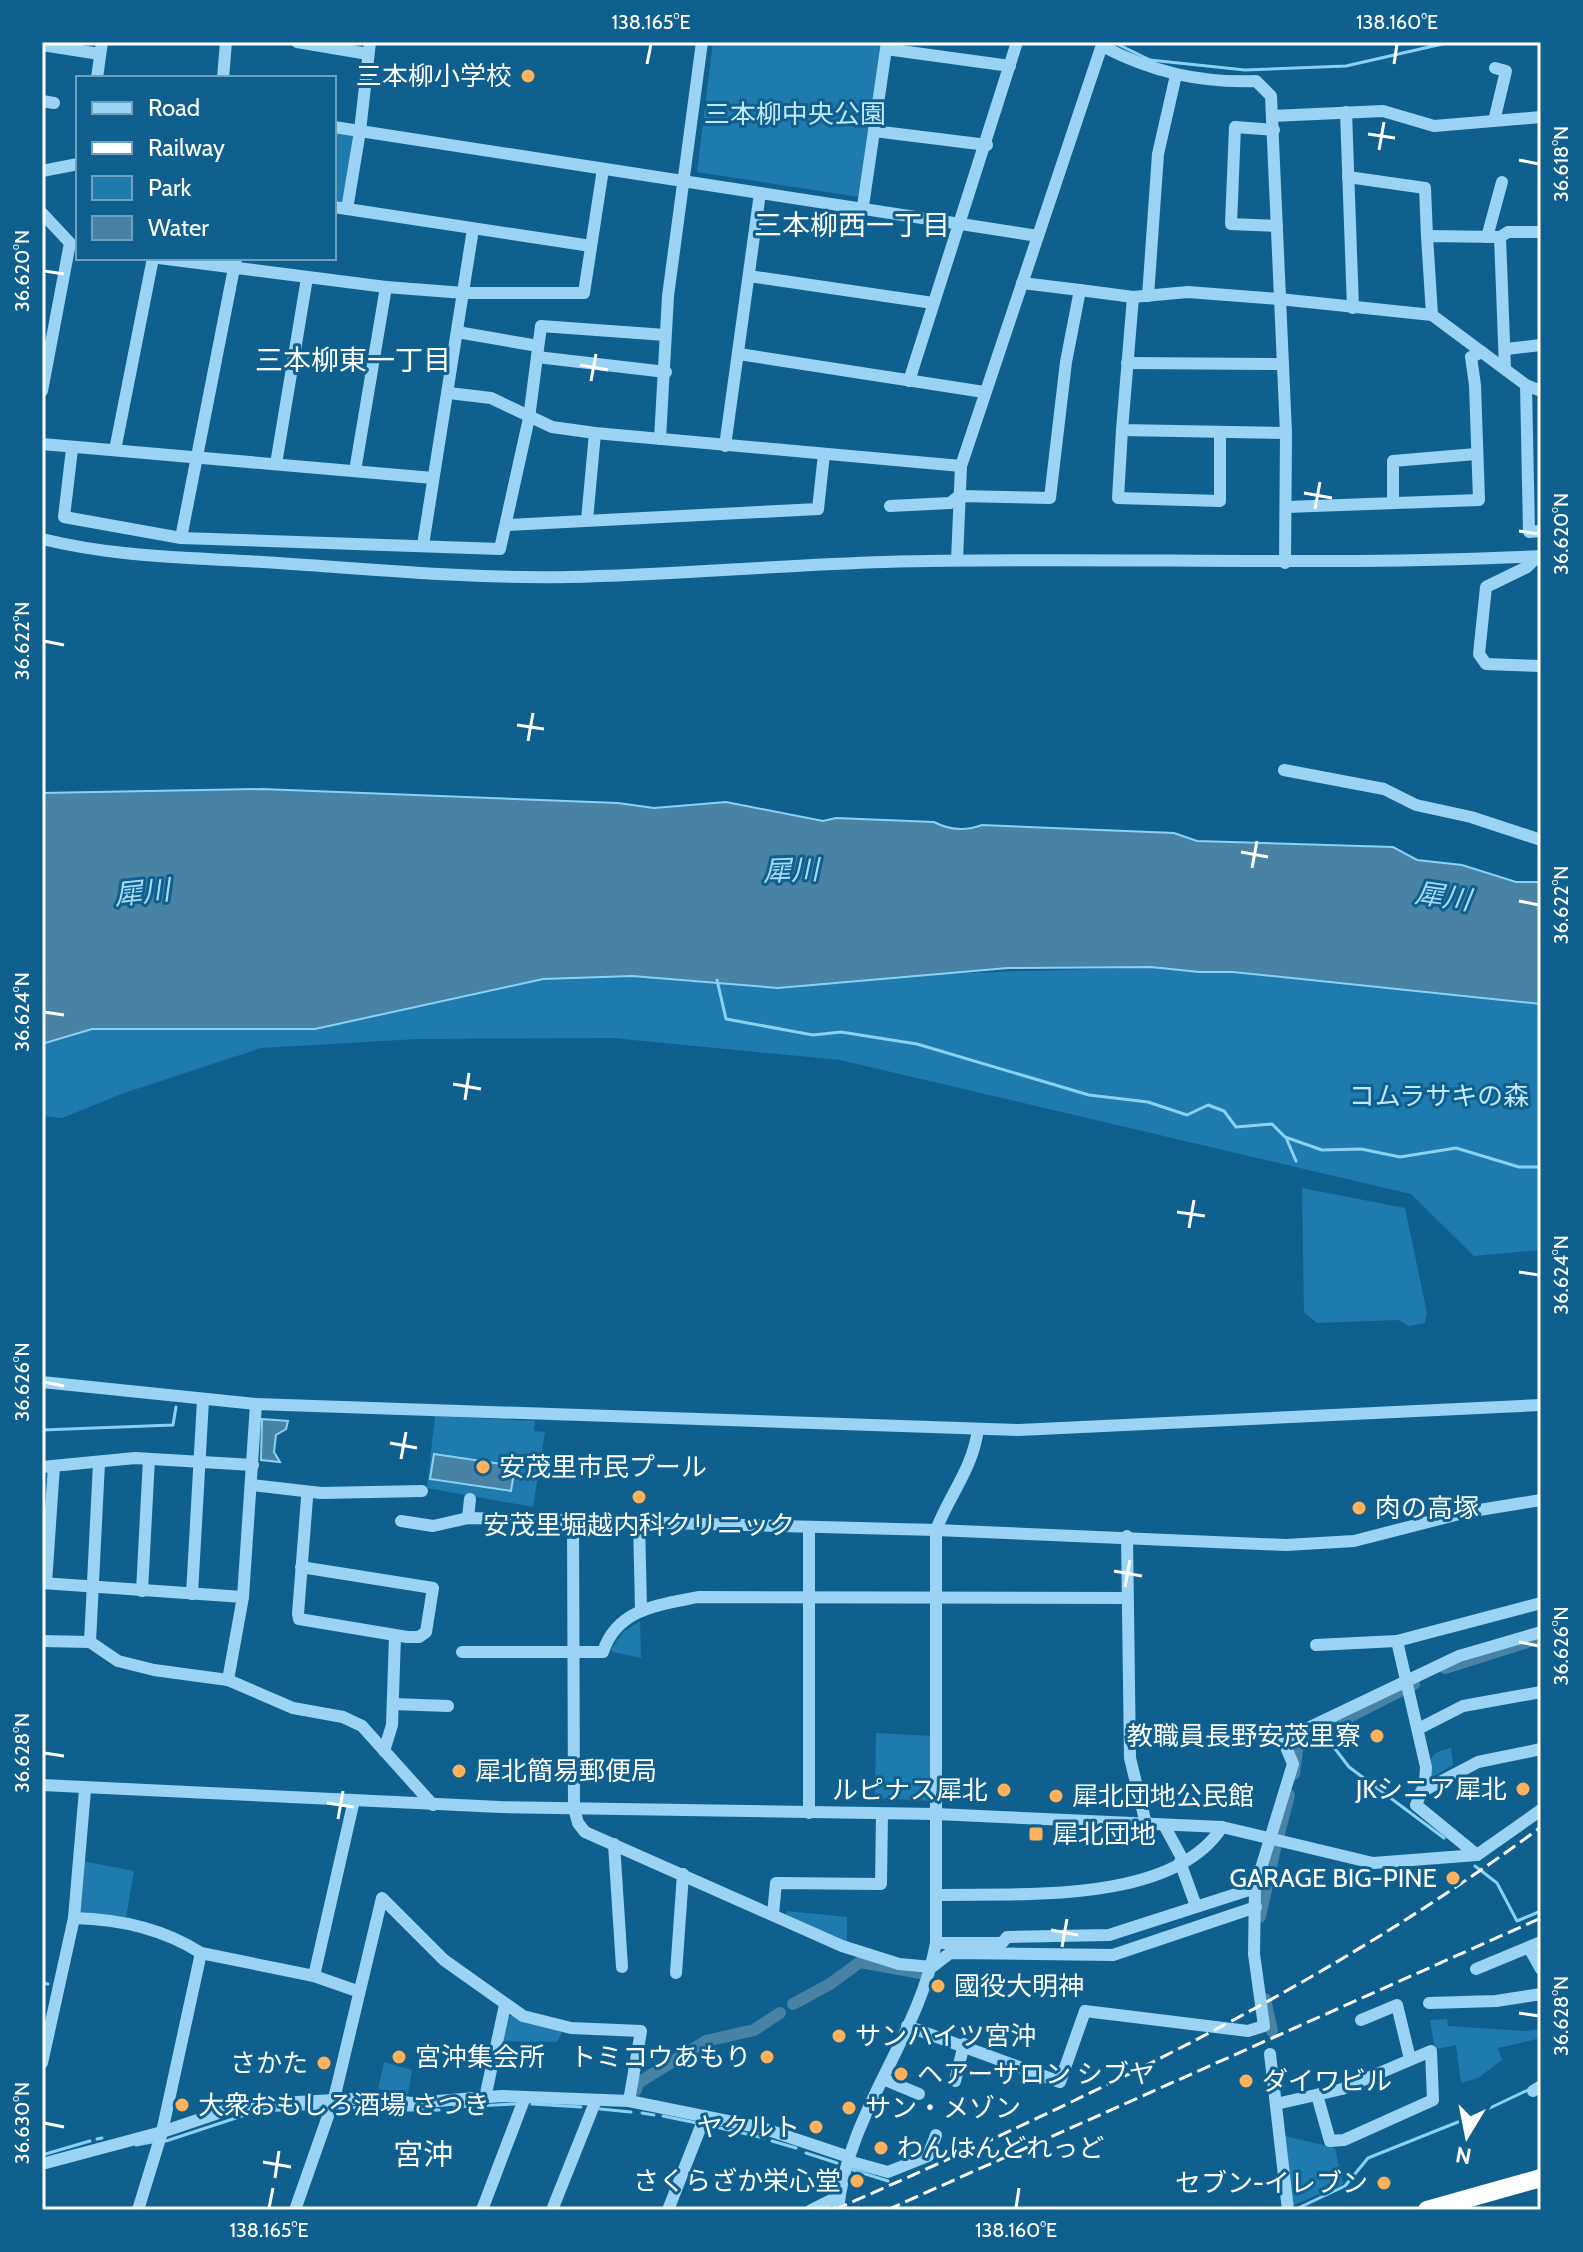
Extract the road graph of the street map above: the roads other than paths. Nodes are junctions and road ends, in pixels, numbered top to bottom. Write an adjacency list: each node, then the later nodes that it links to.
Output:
1 (226, 42): 15 (street)
2 (297, 42): 5 (street)
3 (702, 42): 29 (street)
4 (1017, 42): 11 (street)
5 (315, 43): 10 (street)
6 (1102, 44): 13 (street); 39 (street)
7 (42, 45): 9 (street)
8 (887, 45): 11 (street); 23 (street)
9 (101, 48): 14 (street)
10 (369, 48): 22 (street)
11 (1010, 66): 24 (street)
12 (1505, 70): 19 (street)
13 (1176, 75): 17 (street); 53 (street)
14 (97, 76)
15 (223, 76)
16 (1346, 112): 17 (street); 19 (street); 28 (street)
17 (1272, 116): 21 (street)
18 (1541, 117): 19 (street)
19 (1494, 121)
20 (336, 127): 22 (street)
21 (1274, 130): 36 (street); 36 (street)
22 (360, 131): 26 (street); 33 (street)
23 (874, 131): 24 (street); 32 (street)
24 (987, 145): 35 (street)
25 (76, 164): 27 (street)
26 (603, 169): 29 (street); 43 (street)
27 (42, 171)
28 (1348, 177): 40 (street); 57 (street)
29 (682, 182): 31 (street); 60 (street)
30 (1502, 182): 41 (street)
31 (760, 193): 32 (street); 47 (street)
32 (863, 206): 35 (street)
33 (341, 208): 37 (street)
34 (42, 213): 42 (street)
35 (962, 224): 39 (street); 56 (street)
36 (1277, 226): 55 (street)
37 (473, 229): 43 (street); 52 (street)
38 (1541, 232): 41 (street)
39 (1038, 236): 49 (street)
40 (1427, 236): 41 (street); 58 (street)
41 (1493, 237): 62 (street)
42 (74, 244): 72 (street)
43 (591, 246): 52 (street)
44 (156, 260): 85 (street)
45 (188, 260): 46 (street)
46 (235, 263): 48 (street); 88 (street)
47 (749, 276): 56 (street); 65 (street)
48 (307, 278): 50 (street); 89 (street)
49 (1022, 283): 51 (street); 74 (street)
50 (386, 287): 52 (street); 91 (street)
51 (1080, 290): 54 (street); 93 (street)
52 (464, 293): 59 (street)
53 (1148, 296): 54 (street); 55 (street)
54 (1133, 297): 66 (street)
55 (1279, 299): 57 (street); 67 (street)
56 (933, 303): 70 (street)
57 (1353, 308): 58 (street)
58 (1432, 315): 64 (street)
59 (457, 332): 63 (street); 75 (street)
60 (665, 335): 63 (street); 69 (street)
61 (1541, 345): 62 (street)
62 (1506, 349): 68 (street)
63 (538, 351): 69 (street); 76 (street)
64 (1482, 352): 68 (street); 87 (street)
65 (739, 354): 70 (street); 83 (street)
66 (1127, 363): 67 (street); 77 (street)
67 (1283, 364): 80 (street)
68 (1505, 368): 71 (street)
69 (666, 372): 81 (street)
70 (909, 381): 74 (street)
71 (1526, 385): 73 (street); 99 (street)
72 (42, 391)
73 (1541, 391)
74 (984, 392): 90 (street)
75 (449, 393): 76 (street); 92 (street)
76 (529, 418): 78 (street); 98 (street)
77 (1122, 430): 79 (street); 79 (street)
78 (595, 433): 81 (street); 97 (street)
79 (1220, 433): 80 (street)
80 (1286, 433): 96 (street)
81 (660, 439): 83 (street)
82 (42, 444): 84 (street)
83 (725, 446): 86 (street)
84 (72, 449): 85 (street); 100 (street)
85 (115, 450): 88 (street)
86 (824, 454): 90 (street); 97 (street)
87 (1476, 454): 94 (street); 94 (street)
88 (197, 458): 89 (street); 100 (street)
89 (276, 464): 91 (street)
90 (961, 466): 93 (street)
91 (355, 471): 92 (street)
92 (433, 478): 102 (street)
93 (959, 496): 95 (street); 104 (street)
94 (1393, 503): 96 (street)
95 (890, 506)
96 (1286, 507): 105 (street)
97 (587, 520): 98 (street)
98 (506, 525): 102 (street)
99 (1541, 531)
100 (181, 538): 102 (street)
101 (42, 539): 104 (street)
102 (423, 545)
103 (1539, 556): 105 (street); 106 (street)
104 (957, 560): 105 (street)
105 (1285, 563)
106 (1541, 666)
107 (1284, 770): 108 (street)
108 (1541, 840)
109 (42, 1382): 110 (street)
110 (203, 1400): 111 (street); 115 (street)
111 (256, 1404): 113 (street); 117 (street)
112 (1541, 1405): 113 (street)
113 (978, 1429): 129 (street)
114 (149, 1459): 115 (street); 116 (street); 134 (street)
115 (201, 1461): 117 (street); 135 (street)
116 (99, 1463): 118 (street); 133 (street)
117 (253, 1465): 119 (street)
118 (48, 1466): 132 (street)
119 (252, 1485): 121 (street); 136 (street)
120 (422, 1491): 121 (street)
121 (307, 1492): 131 (street)
122 (470, 1499): 124 (street)
123 (1541, 1500): 130 (street)
124 (468, 1518): 125 (street); 126 (street)
125 (401, 1521)
126 (573, 1521): 127 (street); 148 (street)
127 (639, 1522): 128 (street); 141 (street)
128 (809, 1527): 129 (street); 137 (street)
129 (936, 1530): 130 (street); 139 (street)
130 (1127, 1536): 138 (street)
131 (301, 1567): 143 (street); 143 (street)
132 (44, 1583): 133 (street)
133 (93, 1589): 134 (street); 146 (street)
134 (142, 1591): 135 (street)
135 (192, 1594): 136 (street)
136 (243, 1597): 150 (street)
137 (811, 1598): 139 (street); 141 (street); 165 (street)
138 (1127, 1598): 139 (street); 168 (street)
139 (935, 1600): 167 (street)
140 (1541, 1603): 145 (street)
141 (641, 1609): 148 (street)
142 (1541, 1632): 151 (street)
143 (395, 1636): 153 (street)
144 (42, 1641): 146 (street)
145 (1397, 1641): 147 (street); 151 (street)
146 (90, 1642): 150 (street)
147 (1316, 1645)
148 (572, 1651): 149 (street); 163 (street)
149 (462, 1652)
150 (228, 1680): 157 (street)
151 (1407, 1681): 155 (street); 171 (street)
152 (1541, 1692): 155 (street)
153 (393, 1704): 154 (street); 157 (street)
154 (448, 1706)
155 (1418, 1729): 160 (street)
156 (1541, 1749): 160 (street)
157 (384, 1751): 162 (street)
158 (42, 1785): 159 (street)
159 (85, 1790): 161 (street); 181 (street)
160 (1420, 1793): 173 (street)
161 (354, 1800): 162 (street); 190 (street)
162 (433, 1805): 163 (street)
163 (574, 1808): 165 (street); 172 (street)
164 (1541, 1810): 173 (street)
165 (809, 1813): 166 (street)
166 (882, 1814): 167 (street); 180 (street)
167 (936, 1814): 168 (street); 177 (street)
168 (1146, 1824): 169 (street)
169 (1164, 1825): 170 (street); 174 (street)
170 (1222, 1827): 171 (street); 174 (street)
171 (1273, 1837): 173 (street); 176 (street)
172 (614, 1844): 175 (street); 185 (street)
173 (1477, 1855)
174 (1181, 1861): 177 (street); 178 (street)
175 (683, 1874): 180 (street); 189 (street)
176 (1255, 1888): 178 (street); 179 (street)
177 (937, 1895): 182 (street)
178 (1196, 1906): 182 (street)
179 (1256, 1907): 186 (street); 199 (street)
180 (773, 1914): 186 (street)
181 (74, 1918): 184 (street); 192 (street)
182 (936, 1943): 186 (street)
183 (1535, 1945): 187 (street); 188 (street)
184 (201, 1953): 190 (street); 214 (street)
185 (622, 1967)
186 (932, 1967): 198 (street)
187 (1476, 1969)
188 (1541, 1969)
189 (676, 1973)
190 (314, 1976): 193 (street)
191 (42, 1988): 192 (street)
192 (58, 1991): 202 (street)
193 (357, 1991): 196 (street); 209 (street)
194 (1541, 1994): 195 (street)
195 (1429, 2003)
196 (505, 2005): 208 (street); 211 (street)
197 (1361, 2020): 201 (street)
198 (907, 2026): 199 (street); 203 (street)
199 (964, 2044): 204 (street)
200 (1270, 2054): 212 (street)
201 (1410, 2059): 206 (street); 206 (street)
202 (42, 2063)
203 (883, 2079): 205 (street); 216 (street)
204 (955, 2081)
205 (919, 2094)
206 (1317, 2095): 212 (street)
207 (525, 2097): 208 (street); 210 (street); 222 (street)
208 (485, 2098): 209 (street)
209 (334, 2099): 214 (street); 221 (street)
210 (596, 2100): 211 (street); 223 (street)
211 (629, 2101): 213 (street)
212 (1276, 2104): 227 (street)
213 (705, 2116): 216 (street); 224 (street)
214 (162, 2132): 217 (street); 220 (street)
215 (936, 2135): 216 (street)
216 (848, 2159): 219 (street)
217 (42, 2164)
218 (1541, 2178): 228 (highway)
219 (839, 2196): 225 (street); 226 (street)
220 (138, 2210)
221 (295, 2210)
222 (482, 2210)
223 (552, 2210)
224 (668, 2210)
225 (811, 2210)
226 (838, 2210)
227 (1288, 2210)
228 (1427, 2210)

